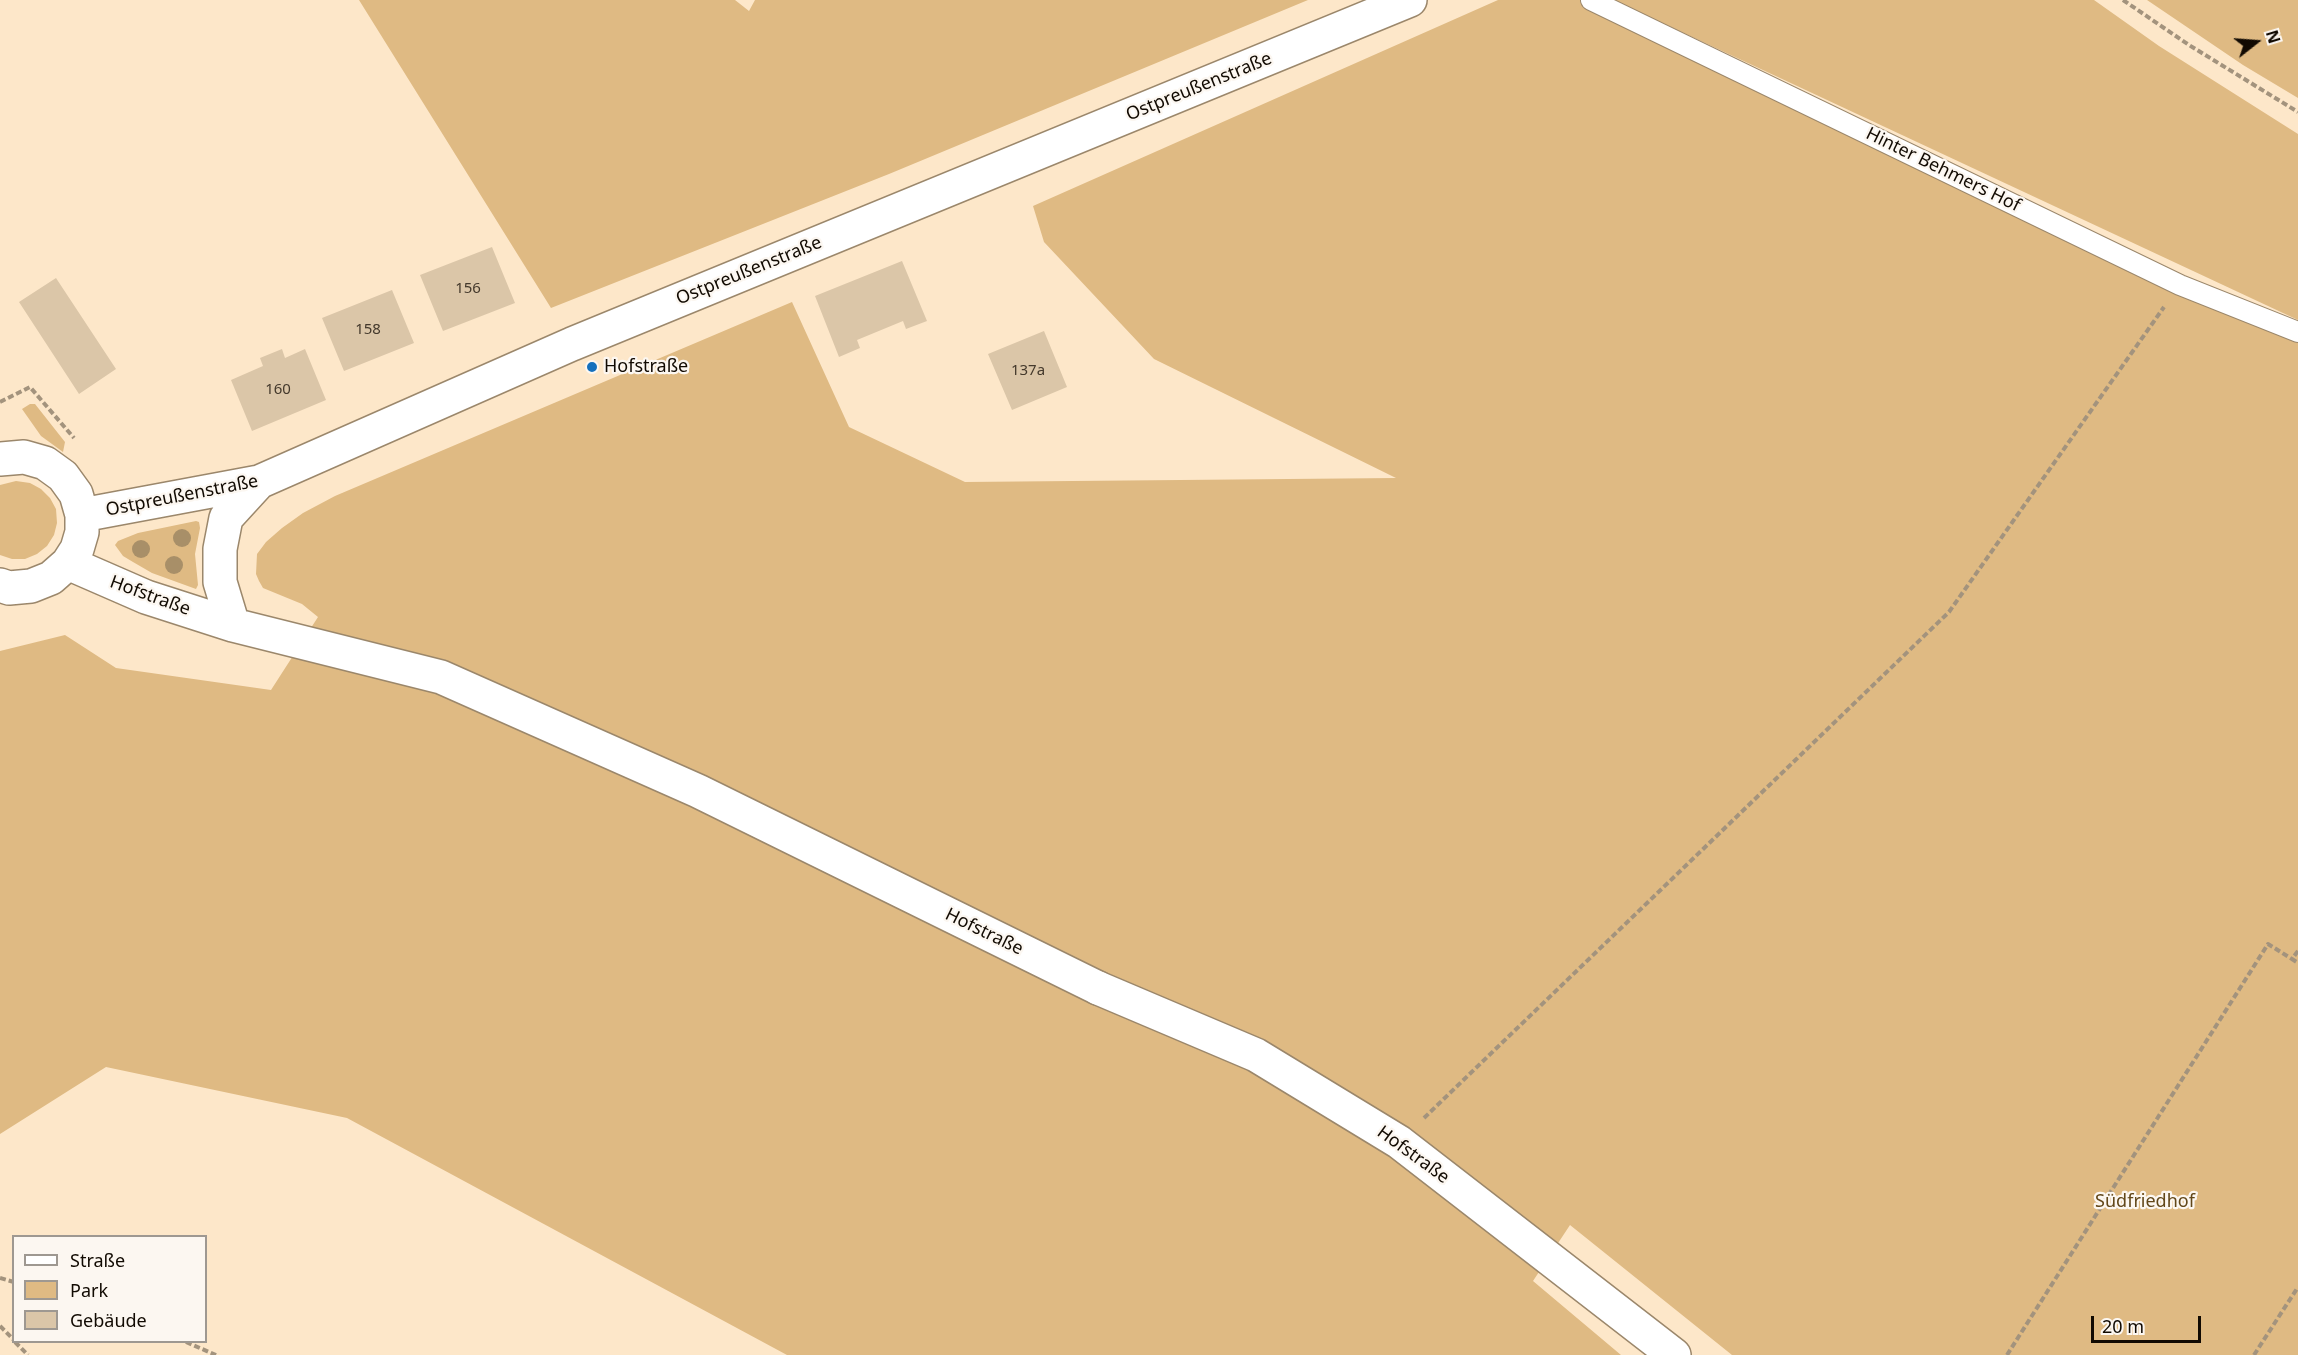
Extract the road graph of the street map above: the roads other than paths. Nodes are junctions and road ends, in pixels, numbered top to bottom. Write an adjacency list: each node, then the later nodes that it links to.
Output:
1 (1410, 0): 5 (street, Ostpreußenstraße)
2 (1591, 0): 3 (lane, Hinter Behmers Hof)
3 (2298, 332)
4 (1, 456): 6 (street)
5 (259, 482): 6 (street, Ostpreußenstraße); 9 (street)
6 (82, 515): 7 (street)
7 (68, 563): 8 (street); 9 (street, Hofstraße)
8 (0, 585)
9 (233, 625): 10 (street, Hofstraße)
10 (1674, 1355)

